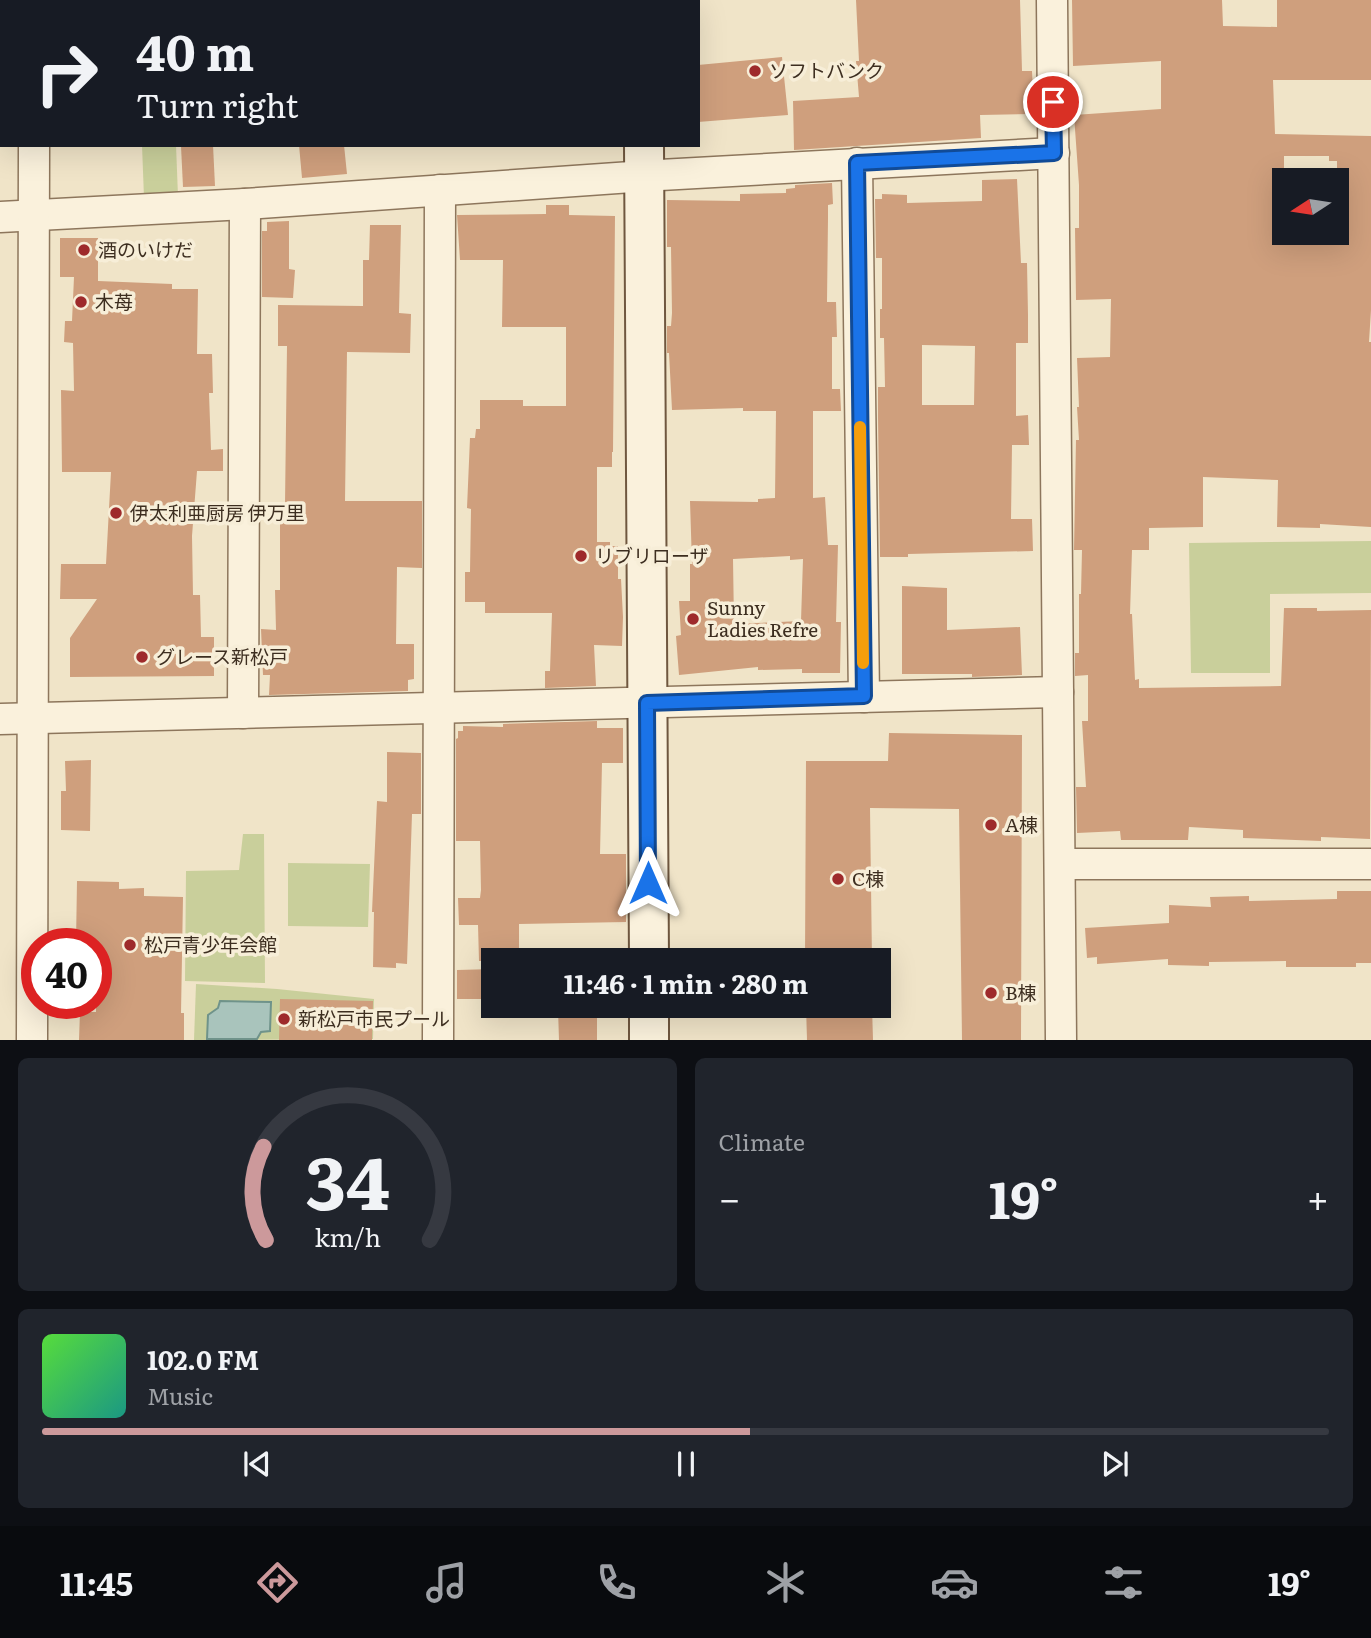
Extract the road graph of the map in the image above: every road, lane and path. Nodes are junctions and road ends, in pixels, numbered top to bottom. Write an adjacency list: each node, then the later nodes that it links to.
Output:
1 (1052, 0): 3 (street)
2 (34, 147): 8 (street)
3 (1054, 153): 5 (street); 10 (street)
4 (644, 161): 5 (street); 6 (street); 12 (street)
5 (857, 163): 11 (street)
6 (440, 190): 7 (street); 13 (street)
7 (245, 204): 8 (street); 14 (street)
8 (33, 215): 9 (street); 15 (street)
9 (0, 217)
10 (1058, 692): 11 (street); 17 (street)
11 (864, 696): 12 (street)
12 (647, 703): 13 (street); 19 (street)
13 (439, 707): 14 (street); 22 (street)
14 (243, 713): 15 (street)
15 (33, 718): 16 (street); 21 (street)
16 (0, 719)
17 (1060, 863): 18 (street); 24 (street)
18 (1371, 864)
19 (649, 948)
20 (649, 1018): 23 (street)
21 (32, 1040)
22 (438, 1040)
23 (649, 1040)
24 (1061, 1040)

